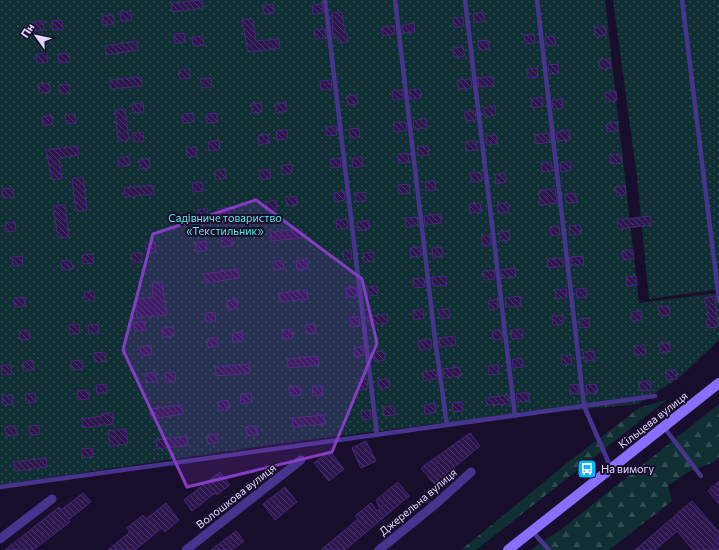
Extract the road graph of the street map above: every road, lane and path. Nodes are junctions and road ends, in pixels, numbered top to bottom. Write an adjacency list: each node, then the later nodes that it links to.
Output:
1 (325, 0): 13 (lane)
2 (395, 0): 11 (lane)
3 (465, 0): 10 (lane)
4 (537, 0): 9 (lane)
5 (682, 0): 6 (lane)
6 (719, 300)
7 (719, 383): 12 (main road, Кільцева вулиця)
8 (655, 396): 9 (lane)
9 (584, 406): 10 (lane); 15 (lane)
10 (514, 416): 11 (lane)
11 (447, 425): 13 (lane)
12 (663, 426): 15 (main road, Кільцева вулиця); 17 (lane)
13 (377, 435): 18 (lane)
14 (301, 460): 22 (street, Волошкова вулиця)
15 (611, 468): 20 (main road, Кільцева вулиця)
16 (471, 472): 23 (street, Джерельна вулиця)
17 (701, 476)
18 (0, 487)
19 (52, 499): 21 (street)
20 (532, 531): 24 (main road, Кільцева вулиця); 25 (lane)
21 (0, 540)
22 (186, 550)
23 (379, 550)
24 (508, 550)
25 (549, 550)

